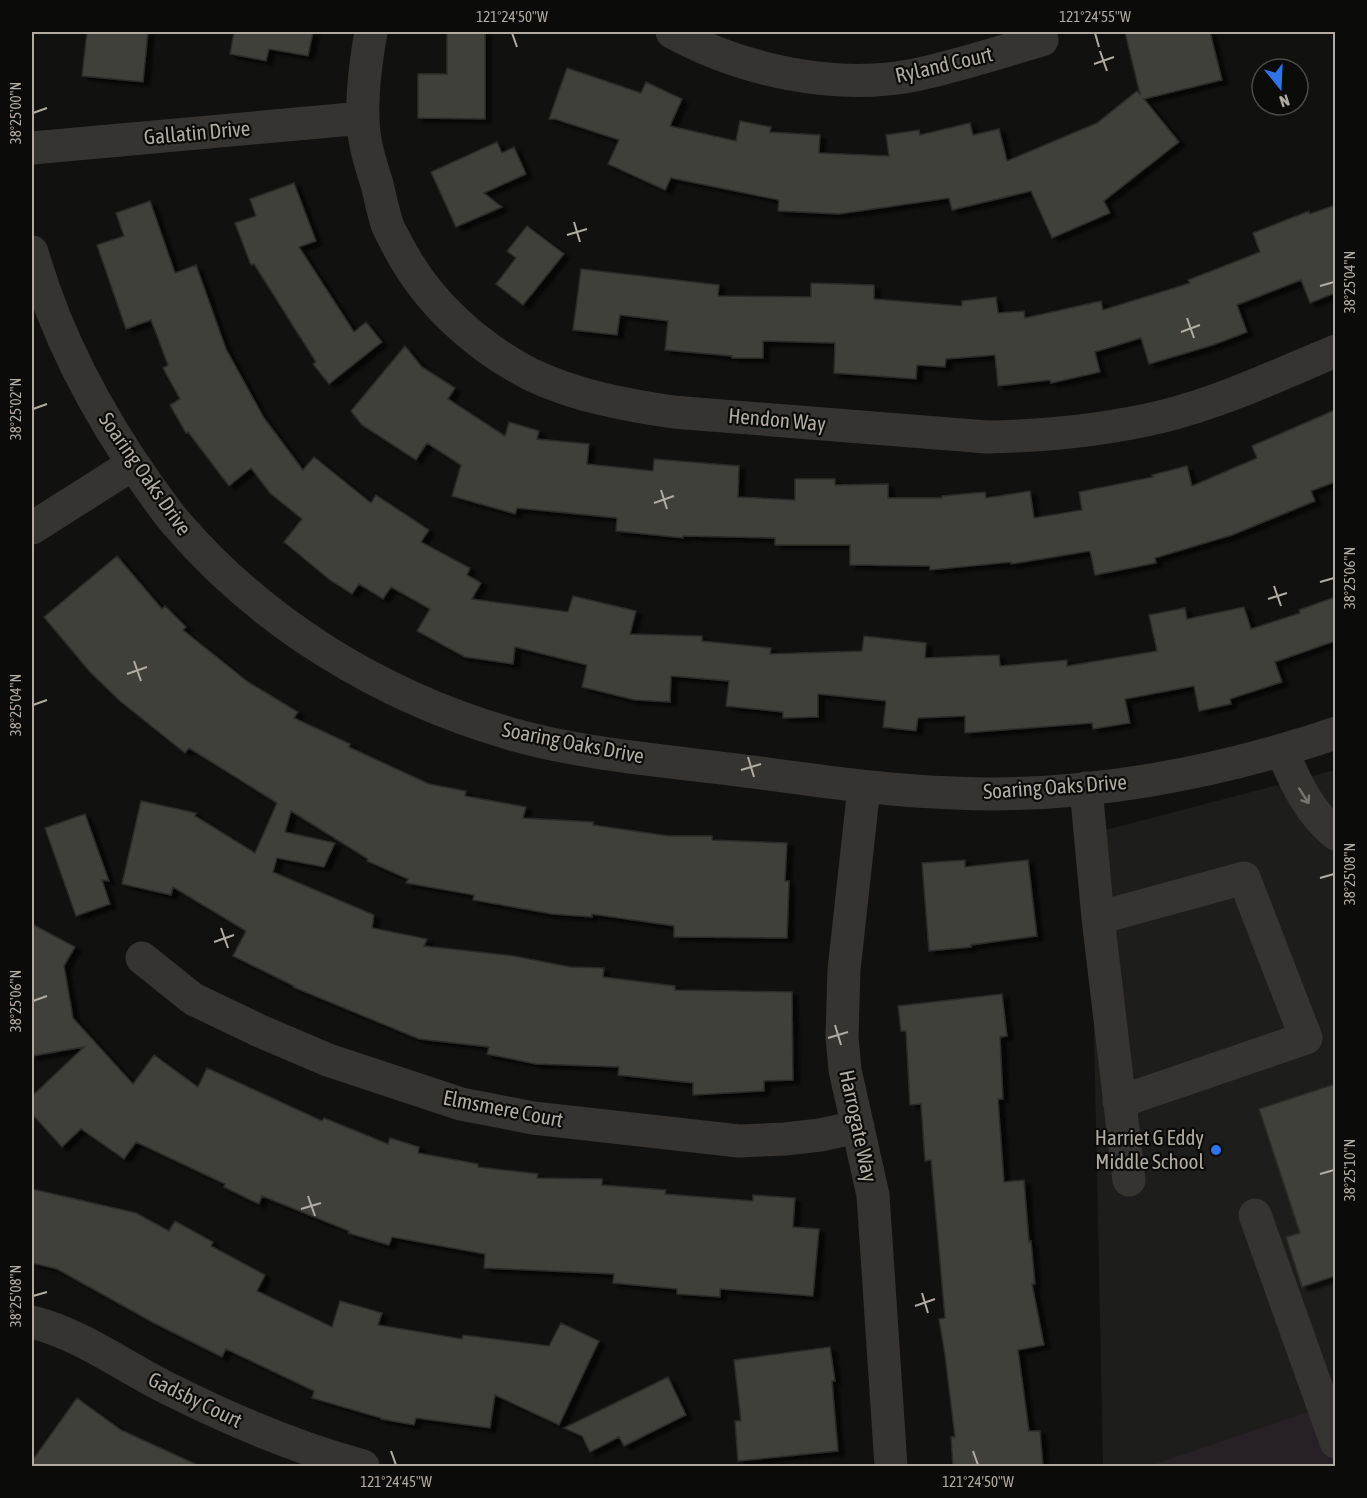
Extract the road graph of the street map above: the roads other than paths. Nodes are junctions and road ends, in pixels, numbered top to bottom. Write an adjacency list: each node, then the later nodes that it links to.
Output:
1 (371, 32): 4 (street, Hendon Way)
2 (672, 32): 3 (street, Ryland Court)
3 (1042, 40)
4 (363, 118): 5 (street, Gallatin Drive); 7 (street, Hendon Way)
5 (32, 148)
6 (32, 252): 8 (street, Soaring Oaks Drive)
7 (1335, 351)
8 (133, 464): 9 (street); 12 (street, Soaring Oaks Drive)
9 (32, 528)
10 (1335, 733): 11 (street, Soaring Oaks Drive)
11 (1282, 751): 13 (street, Soaring Oaks Drive); 14 (street, one-way to 14)
12 (864, 787): 13 (street, Soaring Oaks Drive); 18 (street, Harrogate Way)
13 (1086, 788): 15 (street)
14 (1335, 834)
15 (1098, 918): 17 (street); 17 (street)
16 (142, 958): 18 (street, Elmsmere Court)
17 (1119, 1102): 19 (street)
18 (858, 1127): 24 (street, Harrogate Way)
19 (1129, 1180)
20 (1255, 1215): 22 (street)
21 (32, 1322): 23 (street, Gadsby Court)
22 (1335, 1442)
23 (363, 1467)
24 (891, 1467)

